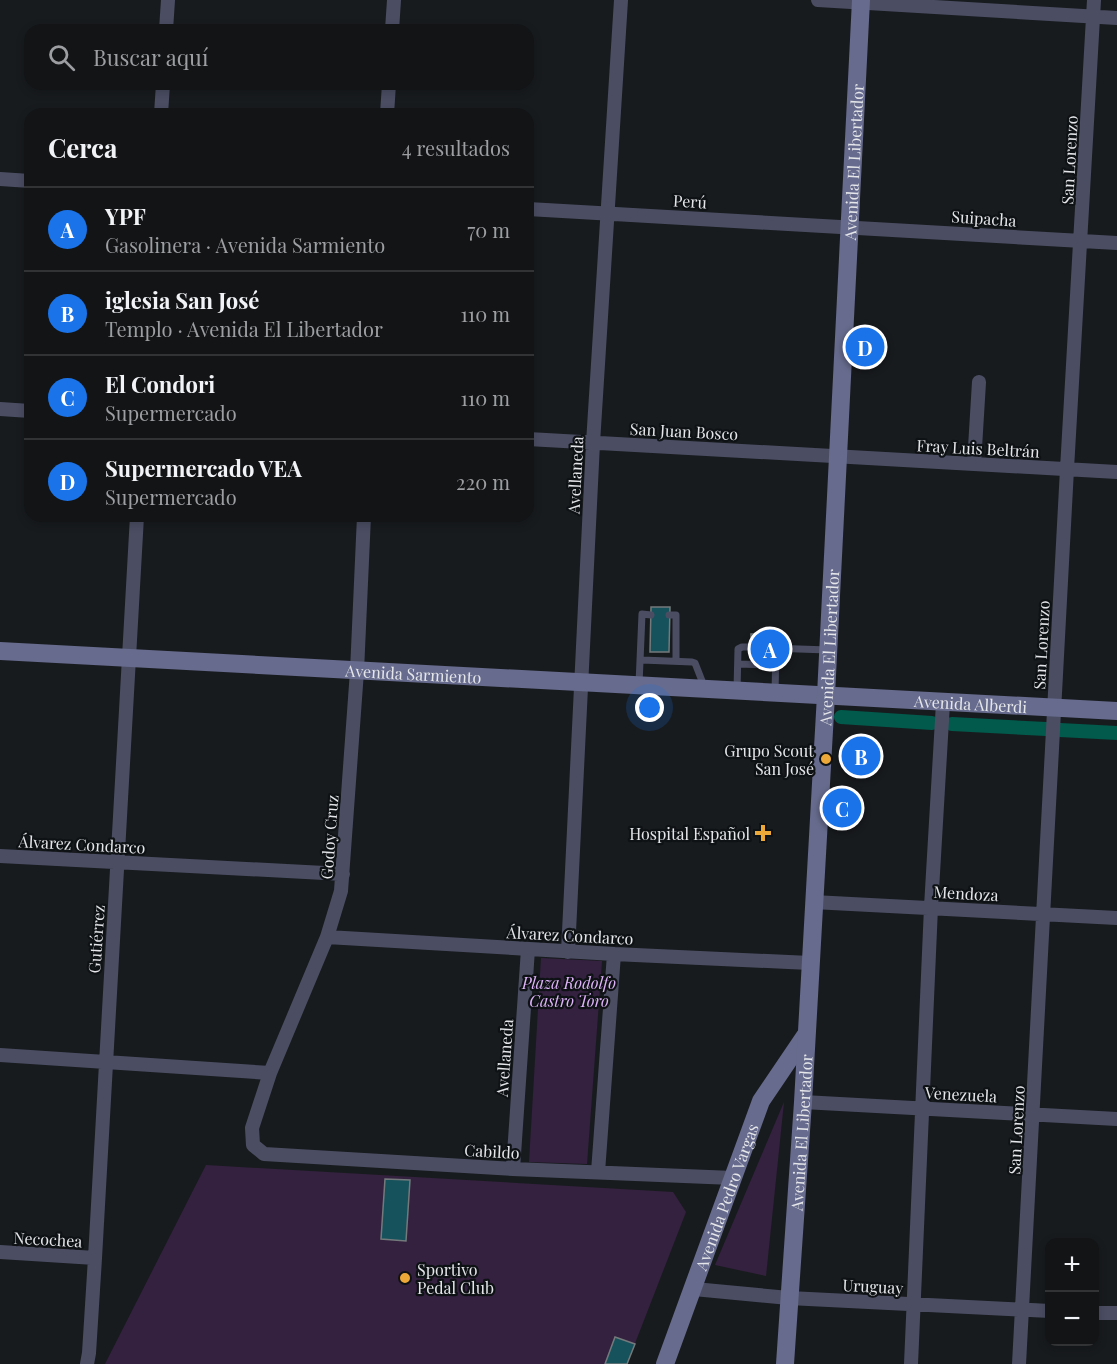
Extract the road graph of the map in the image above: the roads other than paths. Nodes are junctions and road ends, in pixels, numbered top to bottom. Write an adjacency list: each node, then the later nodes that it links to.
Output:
1 (168, 0): 9 (street)
2 (394, 0): 10 (street)
3 (621, 0): 18 (street, Avellaneda)
4 (818, 0): 6 (street)
5 (1094, 0): 7 (street, San Lorenzo)
6 (861, 1): 7 (street); 19 (main road, Avenida El Libertador)
7 (1093, 16): 8 (street); 20 (street, San Lorenzo)
8 (1117, 18)
9 (166, 24)
10 (392, 24)
11 (163, 90): 13 (street)
12 (389, 90): 14 (street)
13 (161, 108)
14 (387, 108)
15 (0, 179): 16 (street)
16 (24, 181)
17 (534, 209): 18 (street, Perú)
18 (607, 214): 19 (street, Perú); 26 (street, Avellaneda)
19 (850, 226): 20 (street, Suipacha); 27 (main road, Avenida El Libertador)
20 (1081, 240): 21 (street, Suipacha); 29 (street, San Lorenzo)
21 (1117, 243)
22 (979, 382): 28 (street)
23 (0, 409): 24 (street)
24 (24, 411)
25 (534, 439): 26 (street, San Juan Bosco)
26 (593, 443): 27 (street, San Juan Bosco); 46 (street, Avellaneda)
27 (838, 456): 28 (street, Fray Luis Beltrán); 38 (main road, Avenida El Libertador)
28 (974, 464): 29 (street, Fray Luis Beltrán)
29 (1066, 470): 30 (street, Fray Luis Beltrán); 53 (street, San Lorenzo)
30 (1117, 472)
31 (137, 522): 40 (street, Gutiérrez)
32 (364, 522): 45 (street, Godoy Cruz)
33 (651, 615): 35 (lane)
34 (669, 615): 42 (lane)
35 (642, 641): 36 (lane); 41 (lane)
36 (650, 642)
37 (751, 647): 43 (lane)
38 (828, 650): 44 (lane); 51 (main road, Avenida El Libertador)
39 (0, 651): 40 (main road, Avenida Sarmiento)
40 (129, 659): 45 (main road, Avenida Sarmiento); 56 (street, Gutiérrez)
41 (642, 660): 42 (lane); 47 (lane)
42 (676, 660): 48 (lane)
43 (738, 664): 44 (lane); 49 (lane)
44 (776, 665): 50 (lane)
45 (357, 671): 46 (main road, Avenida Sarmiento); 57 (street, Godoy Cruz)
46 (582, 683): 47 (main road, Avenida Sarmiento); 64 (street, Avellaneda)
47 (639, 686): 48 (main road, Avenida Sarmiento)
48 (705, 688): 49 (main road, Avenida Sarmiento)
49 (737, 691): 50 (main road, Avenida Sarmiento)
50 (775, 693): 51 (main road, Avenida Sarmiento)
51 (826, 695): 52 (main road, Avenida Alberdi); 58 (main road, Avenida El Libertador)
52 (943, 703): 53 (main road, Avenida Alberdi); 59 (street)
53 (1054, 708): 54 (main road, Avenida Alberdi); 60 (street, San Lorenzo)
54 (1117, 711)
55 (0, 856): 56 (street, Álvarez Condarco)
56 (117, 863): 57 (street, Álvarez Condarco); 69 (street, Gutiérrez)
57 (343, 874): 62 (street, Godoy Cruz)
58 (813, 903): 59 (street, Mendoza); 66 (main road, Avenida El Libertador)
59 (931, 908): 60 (street, Mendoza); 72 (street)
60 (1044, 914): 61 (street, Mendoza); 73 (street, San Lorenzo)
61 (1117, 918)
62 (327, 937): 63 (street, Álvarez Condarco); 70 (street, Godoy Cruz)
63 (528, 949): 64 (street, Álvarez Condarco); 76 (street, Avellaneda)
64 (568, 952): 65 (street, Álvarez Condarco)
65 (614, 954): 66 (street, Álvarez Condarco); 77 (street)
66 (810, 963): 67 (main road, Avenida El Libertador)
67 (805, 1036): 71 (main road, Avenida El Libertador); 78 (main road, Avenida Pedro Vargas)
68 (0, 1054): 69 (street)
69 (105, 1061): 70 (street); 80 (street, Gutiérrez)
70 (270, 1073): 75 (street, Godoy Cruz)
71 (803, 1102): 72 (street, Venezuela); 82 (main road, Avenida El Libertador)
72 (923, 1108): 73 (street, Venezuela); 83 (street)
73 (1033, 1115): 74 (street, Venezuela); 84 (street, San Lorenzo)
74 (1117, 1119)
75 (253, 1145): 76 (street, Cabildo)
76 (513, 1169): 77 (street, Cabildo)
77 (598, 1172): 78 (street, Cabildo)
78 (733, 1178): 81 (main road, Avenida Pedro Vargas)
79 (0, 1252): 80 (street, Necochea)
80 (95, 1258): 88 (street, Gutiérrez)
81 (694, 1289): 82 (street, Uruguay); 89 (main road, Avenida Pedro Vargas)
82 (789, 1298): 83 (street, Uruguay); 90 (main road, Avenida El Libertador)
83 (913, 1305): 84 (street, Uruguay); 91 (street)
84 (1022, 1310): 85 (street, Uruguay); 92 (street, San Lorenzo)
85 (1045, 1311)
86 (1099, 1313): 87 (street)
87 (1117, 1314)
88 (87, 1364)
89 (665, 1364)
90 (785, 1364)
91 (910, 1364)
92 (1019, 1364)

